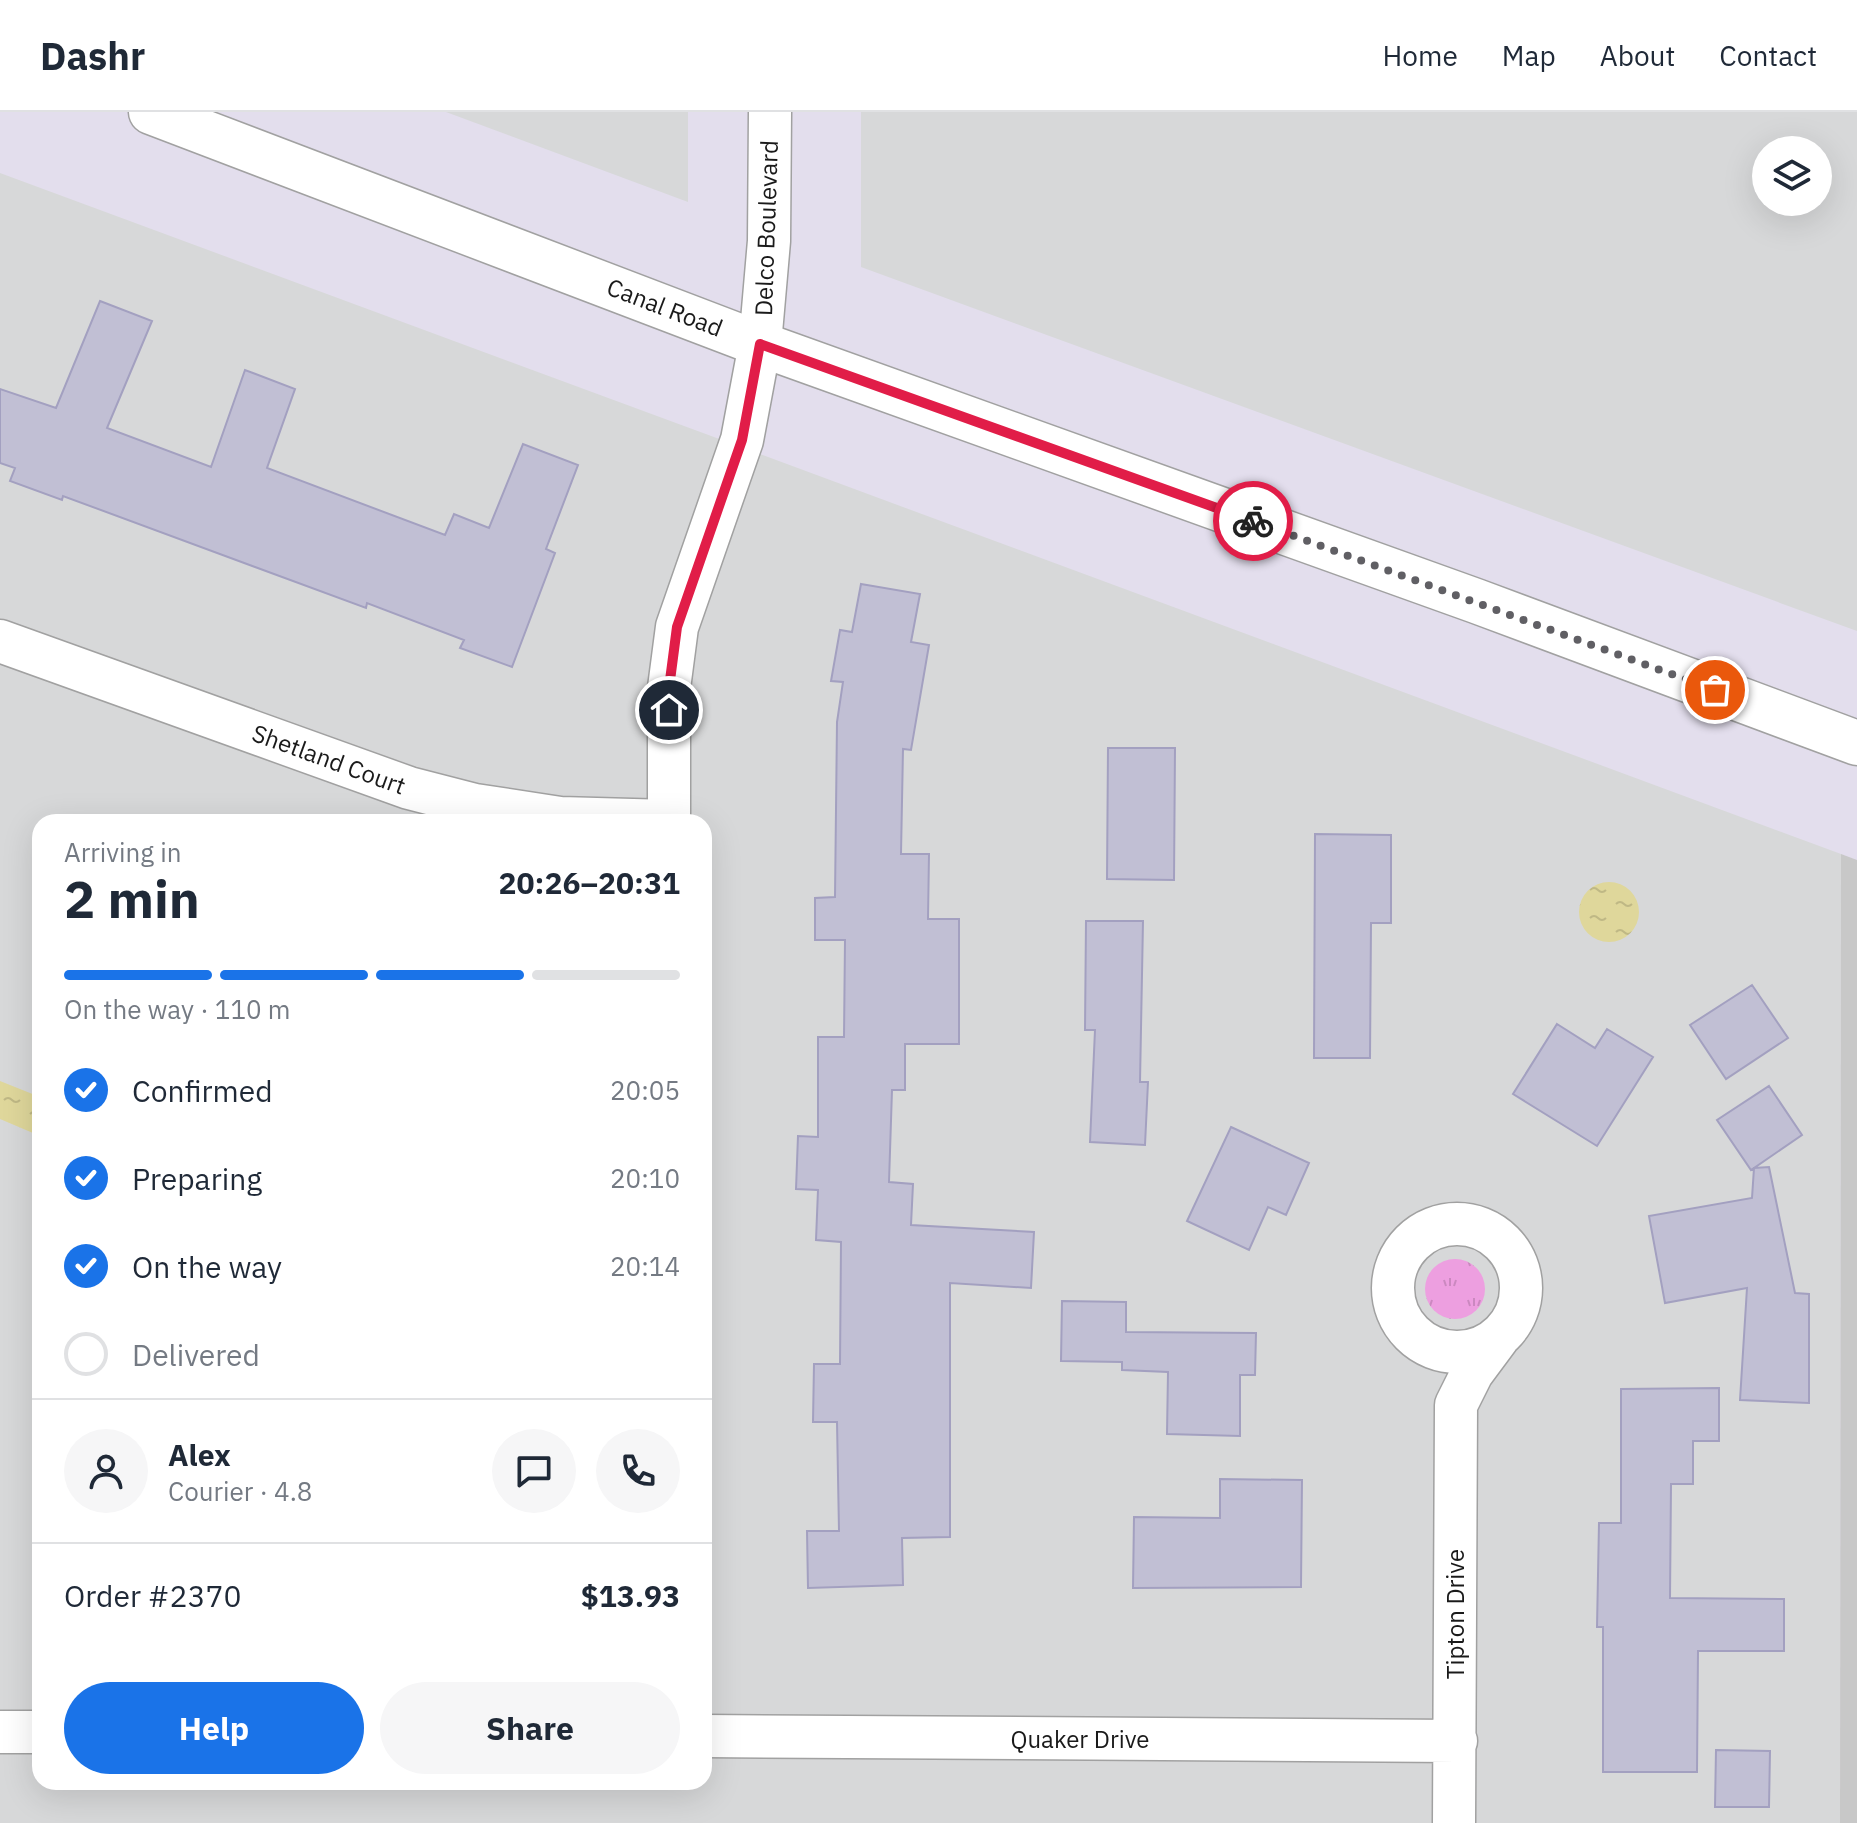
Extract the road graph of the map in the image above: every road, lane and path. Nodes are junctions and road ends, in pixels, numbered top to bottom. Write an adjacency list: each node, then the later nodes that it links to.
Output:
1 (151, 112): 3 (street, Canal Road)
2 (770, 112): 3 (street, Delco Boulevard)
3 (760, 344): 5 (street, Canal Road); 7 (street, Delco Boulevard)
4 (0, 641): 6 (street, Shetland Court)
5 (1857, 743)
6 (534, 814)
7 (669, 814)
8 (1414, 1337): 9 (street); 9 (street, Tipton Drive); 10 (street, Tipton Drive)
9 (1498, 1338): 10 (street, Tipton Drive)
10 (1456, 1405): 14 (street, Tipton Drive)
11 (0, 1732): 12 (street)
12 (32, 1732)
13 (712, 1736): 14 (street, Quaker Drive)
14 (1456, 1741): 15 (street, Tipton Drive)
15 (1454, 1823)

